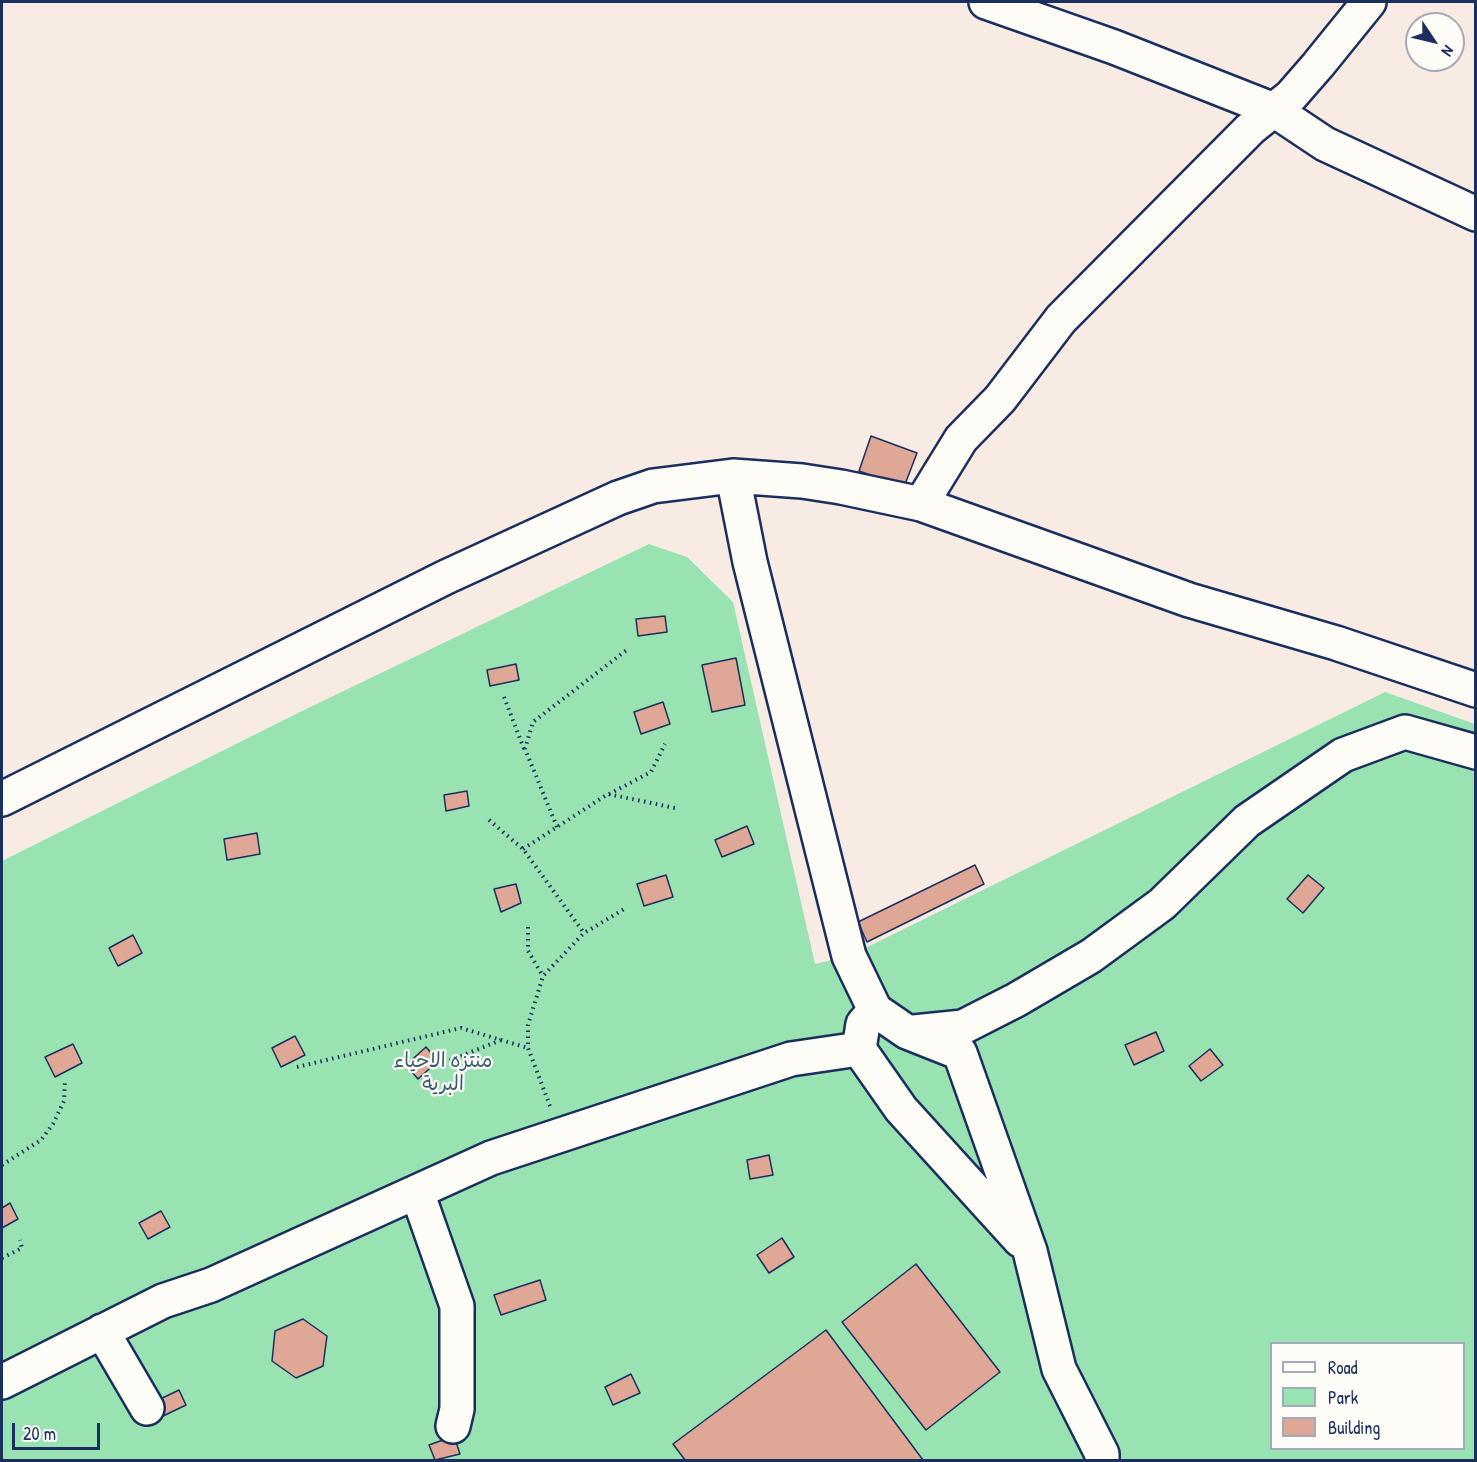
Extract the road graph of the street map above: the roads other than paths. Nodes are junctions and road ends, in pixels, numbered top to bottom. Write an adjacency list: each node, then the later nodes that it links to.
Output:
1 (986, 2): 3 (street)
2 (1369, 2): 3 (street)
3 (1274, 110): 4 (street); 6 (street)
4 (1476, 214)
5 (733, 476): 6 (street); 9 (street); 10 (street)
6 (921, 504): 7 (street)
7 (1476, 690)
8 (1476, 752): 11 (street)
9 (2, 799)
10 (875, 1010): 11 (street); 12 (street)
11 (907, 1032): 14 (street)
12 (859, 1049): 13 (street); 14 (street)
13 (417, 1192): 15 (street); 18 (street)
14 (1030, 1251): 19 (street)
15 (102, 1331): 16 (street); 17 (street)
16 (2, 1382)
17 (147, 1408)
18 (453, 1426)
19 (1106, 1458)

